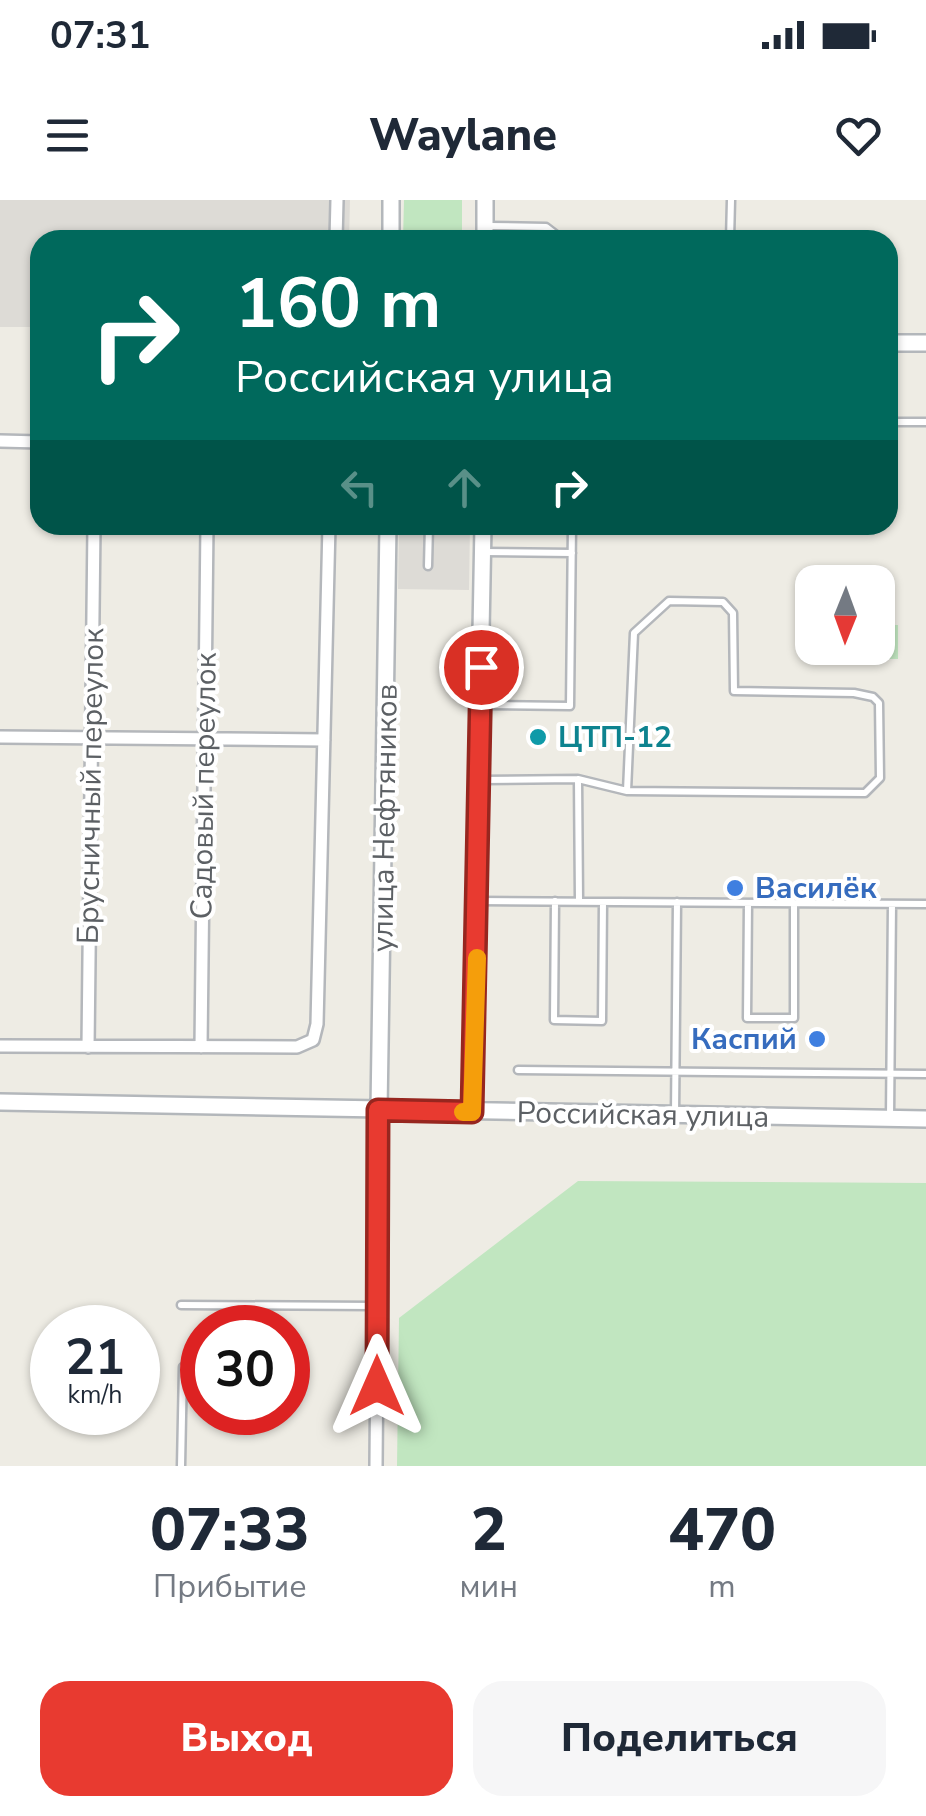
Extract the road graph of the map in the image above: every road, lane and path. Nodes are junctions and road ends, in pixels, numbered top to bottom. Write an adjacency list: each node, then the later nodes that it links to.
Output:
1 (338, 200): 5 (street)
2 (391, 200): 6 (main road)
3 (485, 200): 7 (main road)
4 (731, 200): 10 (lane)
5 (336, 230)
6 (391, 230)
7 (485, 230)
8 (516, 230): 9 (lane)
9 (550, 230)
10 (730, 230)
11 (898, 343): 12 (main road)
12 (926, 343)
13 (898, 422): 14 (lane)
14 (926, 422)
15 (0, 441): 16 (street)
16 (30, 442)
17 (94, 535): 29 (street, Брусничный переулок)
18 (207, 535): 30 (street, Садовый переулок)
19 (329, 535): 31 (street)
20 (388, 535): 52 (main road, улица Нефтяников)
21 (429, 535): 26 (lane)
22 (483, 535): 24 (main road)
23 (572, 535): 25 (lane)
24 (482, 552): 25 (lane); 27 (main road)
25 (572, 553): 27 (lane)
26 (428, 566)
27 (480, 705): 33 (main road)
28 (0, 737): 29 (street)
29 (92, 738): 30 (street); 45 (street, Брусничный переулок)
30 (205, 738): 31 (street); 46 (street, Садовый переулок)
31 (324, 740): 46 (street)
32 (578, 779): 33 (lane); 34 (lane); 37 (lane)
33 (480, 780): 35 (main road)
34 (627, 790): 34 (lane)
35 (478, 901): 36 (lane); 53 (main road)
36 (554, 901): 37 (lane); 38 (lane)
37 (579, 901): 38 (lane)
38 (603, 902): 39 (lane)
39 (678, 902): 40 (lane); 48 (lane)
40 (748, 902): 41 (lane); 41 (lane)
41 (794, 903): 42 (lane)
42 (892, 904): 43 (lane); 49 (lane)
43 (926, 904)
44 (0, 1046): 45 (street)
45 (88, 1047): 46 (street)
46 (201, 1047)
47 (518, 1070): 48 (lane)
48 (675, 1072): 49 (lane); 54 (lane)
49 (890, 1074): 50 (lane); 55 (lane)
50 (926, 1074)
51 (0, 1102): 52 (main road, Российская улица)
52 (378, 1110): 53 (main road, Российская улица); 58 (street)
53 (472, 1112): 54 (main road, Российская улица)
54 (674, 1116): 55 (main road, Российская улица)
55 (890, 1118): 56 (main road, Российская улица)
56 (926, 1119)
57 (310, 1306): 58 (lane)
58 (377, 1306): 61 (street)
59 (182, 1435): 60 (lane)
60 (181, 1466)
61 (376, 1466)

